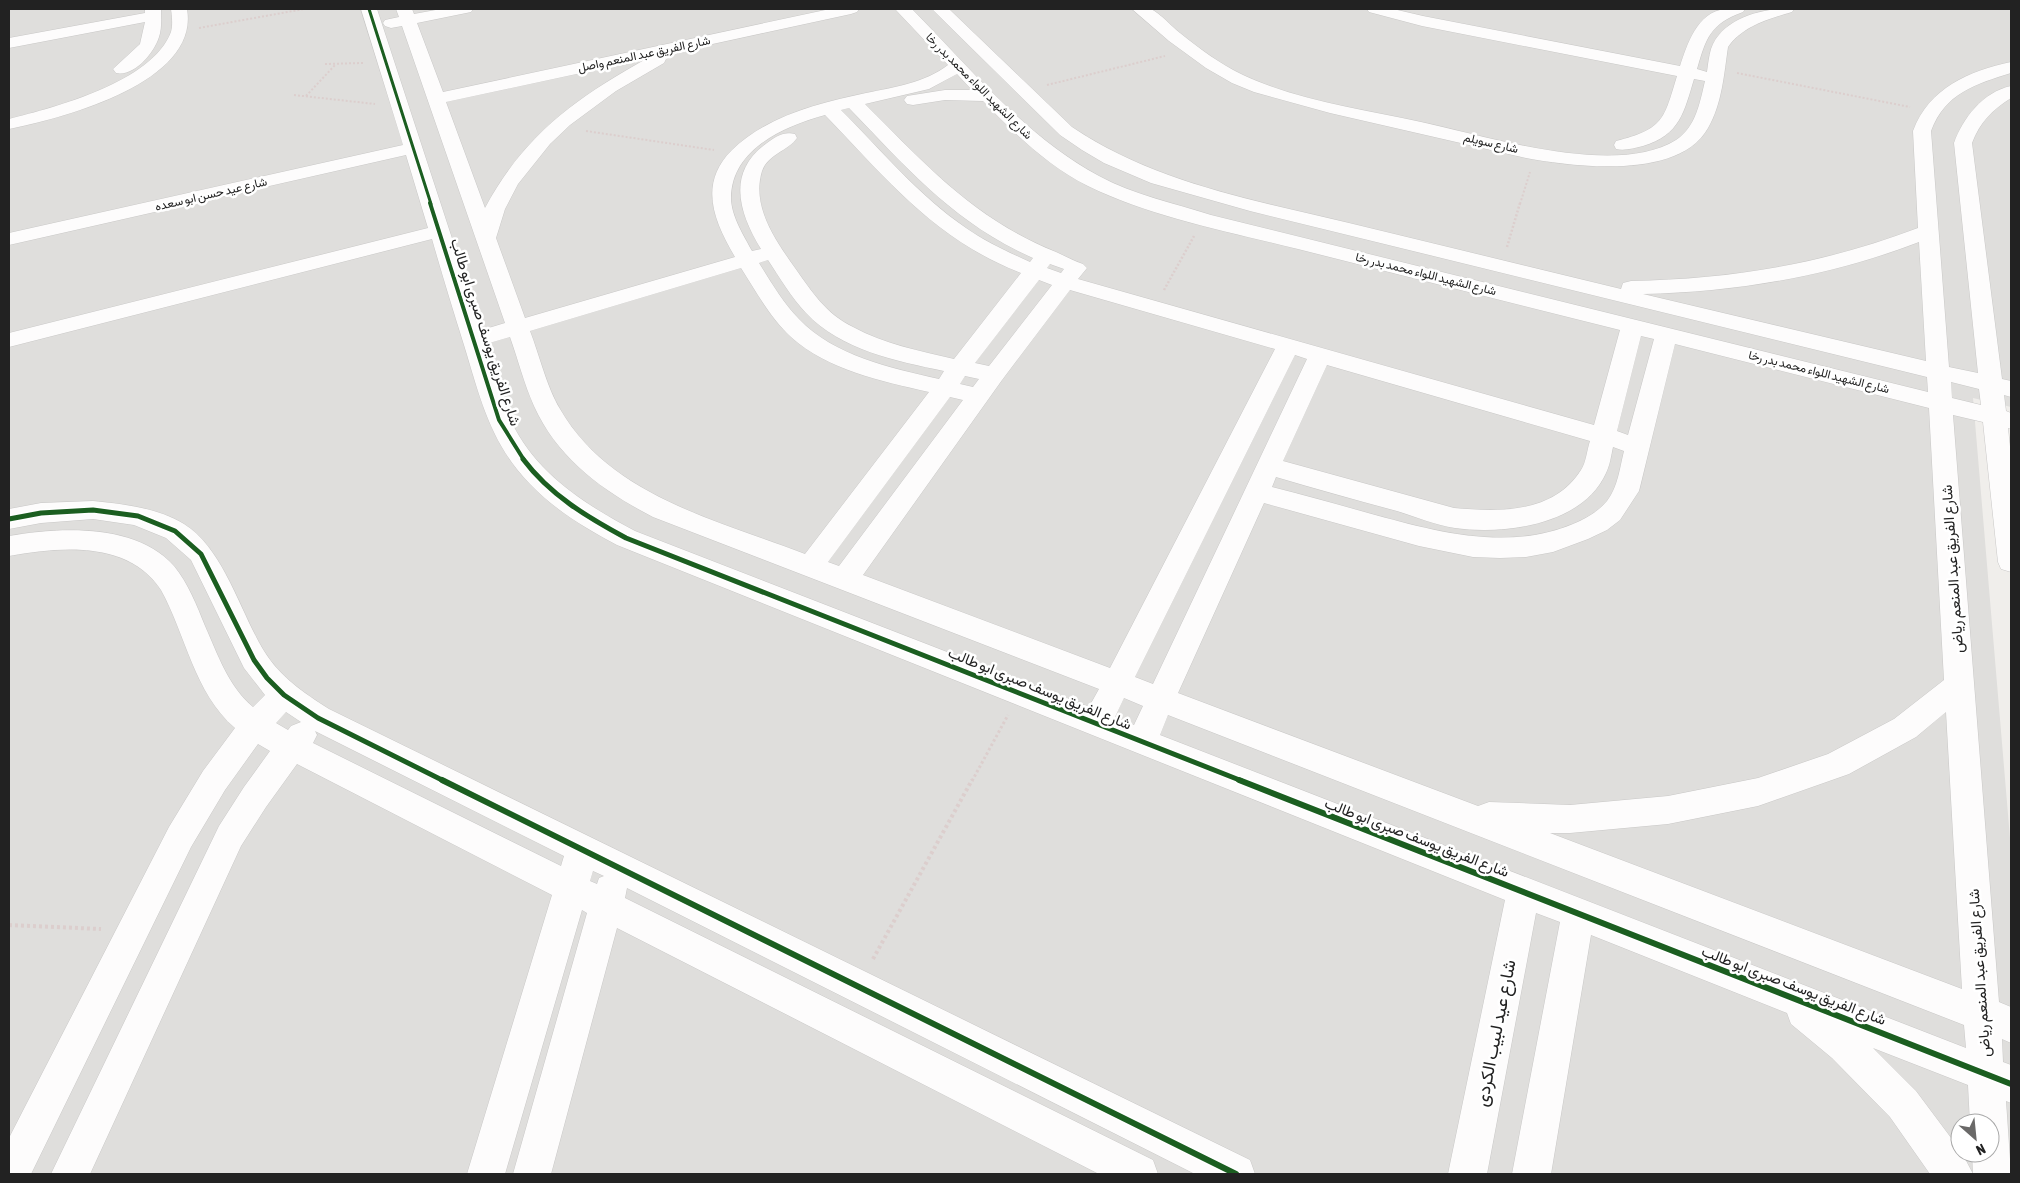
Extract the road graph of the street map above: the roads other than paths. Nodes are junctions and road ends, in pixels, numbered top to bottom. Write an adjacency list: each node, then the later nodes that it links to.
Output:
1 (179, 9): 27 (street)
2 (465, 9): 12 (street)
3 (793, 9): 23 (street, شارع الفريق عبد المنعم واصل)
4 (851, 9): 16 (street, شارع الفريق عبد المنعم واصل)
5 (903, 9): 18 (street, شارع الشهيد اللواء محمد بدر رخا)
6 (940, 9): 38 (street, شارع الشهيد اللواء محمد بدر رخا)
7 (1140, 9): 21 (street, شارع سويلم)
8 (1375, 9): 20 (street)
9 (1411, 9): 20 (street)
10 (1786, 9): 13 (street, شارع سويلم)
11 (153, 12): 15 (street); 26 (street)
12 (407, 12): 14 (street); 23 (street, شارع الفريق يوسف صبرى ابو طالب)
13 (1733, 14): 20 (street, شارع سويلم); 21 (street, شارع سويلم)
14 (372, 17): 28 (street, شارع الفريق يوسف صبرى ابو طالب)
15 (9, 43)
16 (684, 45): 23 (street, شارع الفريق عبد المنعم واصل); 32 (street)
17 (1218, 48): 20 (street, شارع سويلم)
18 (958, 65): 24 (street, شارع الشهيد اللواء محمد بدر رخا); 25 (street)
19 (2011, 67): 30 (street, شارع الفريق عبد المنعم رياض)
20 (1688, 68): 21 (street)
21 (1715, 73)
22 (2011, 92): 53 (street)
23 (434, 93): 32 (street, شارع الفريق يوسف صبرى ابو طالب)
24 (988, 96): 25 (street); 42 (street, شارع الشهيد اللواء محمد بدر رخا)
25 (846, 110): 34 (street); 35 (street); 36 (street)
26 (9, 112)
27 (9, 124)
28 (411, 141): 29 (street, شارع عيد حسن ابو سعده); 31 (street, شارع الفريق يوسف صبرى ابو طالب); 33 (street, شارع عيد حسن ابو سعده)
29 (9, 224)
30 (1929, 230): 38 (street); 51 (street, شارع الفريق عبد المنعم رياض)
31 (440, 231): 43 (street, شارع الفريق يوسف صبرى ابو طالب); 45 (street)
32 (486, 238): 41 (street, شارع الفريق يوسف صبرى ابو طالب)
33 (9, 240)
34 (769, 246): 35 (street); 39 (street)
35 (743, 254): 40 (street); 41 (street)
36 (1039, 263): 37 (street); 50 (street)
37 (1071, 275): 47 (street); 52 (street); 58 (street)
38 (1588, 288): 51 (street, شارع الشهيد اللواء محمد بدر رخا)
39 (810, 305): 40 (street); 46 (street)
40 (783, 315): 49 (street)
41 (515, 319): 43 (street); 65 (street, شارع الفريق يوسف صبرى ابو طالب)
42 (1632, 326): 44 (street, شارع الشهيد اللواء محمد بدر رخا); 58 (street)
43 (471, 331): 72 (street, شارع الفريق يوسف صبرى ابو طالب)
44 (1666, 334): 56 (street, شارع الشهيد اللواء محمد بدر رخا); 59 (street)
45 (9, 340)
46 (868, 343): 49 (street); 50 (street)
47 (1288, 346): 48 (street); 67 (street)
48 (1320, 355): 58 (street); 60 (street)
49 (848, 361): 54 (street)
50 (960, 367): 52 (street); 54 (street)
51 (1938, 372): 53 (street, شارع الشهيد اللواء محمد بدر رخا); 56 (street, شارع الفريق عبد المنعم رياض)
52 (994, 375): 55 (street)
53 (2001, 386): 57 (street)
54 (944, 387): 55 (street); 65 (street)
55 (978, 396): 66 (street)
56 (1941, 403): 57 (street, شارع الشهيد اللواء محمد بدر رخا); 68 (street, شارع الفريق عبد المنعم رياض)
57 (2003, 418): 64 (street)
58 (1606, 427): 59 (street); 60 (street)
59 (1640, 436): 61 (street)
60 (1268, 466): 61 (street)
61 (1256, 492): 70 (street)
62 (9, 519): 69 (street)
63 (9, 546): 73 (street)
64 (2011, 562)
65 (810, 567): 66 (street, شارع الفريق يوسف صبرى ابو طالب)
66 (844, 580): 67 (street, شارع الفريق يوسف صبرى ابو طالب)
67 (1116, 684): 70 (street, شارع الفريق يوسف صبرى ابو طالب); 72 (street)
68 (1959, 685): 76 (street); 84 (street, شارع الفريق عبد المنعم رياض)
69 (284, 695): 71 (street); 73 (street)
70 (1160, 700): 74 (street); 76 (street, شارع الفريق يوسف صبرى ابو طالب)
71 (318, 718): 75 (street); 77 (street)
72 (1096, 724): 74 (street, شارع الفريق يوسف صبرى ابو طالب)
73 (254, 726): 75 (street); 88 (street)
74 (1141, 742): 80 (street, شارع الفريق يوسف صبرى ابو طالب)
75 (292, 748): 79 (street); 89 (street)
76 (1467, 816): 84 (street, شارع الفريق يوسف صبرى ابو طالب)
77 (583, 849): 78 (street); 79 (street)
78 (617, 866): 81 (street); 93 (street)
79 (572, 887): 81 (street); 90 (street)
80 (1523, 892): 82 (street, شارع الفريق يوسف صبرى ابو طالب); 94 (street, شارع عيد لبيب الكردى)
81 (607, 906): 91 (street); 92 (street)
82 (1578, 914): 83 (street, شارع الفريق يوسف صبرى ابو طالب); 95 (street)
83 (1784, 994): 86 (street, شارع الفريق يوسف صبرى ابو طالب); 96 (street)
84 (1982, 1014): 85 (street, شارع الفريق يوسف صبرى ابو طالب); 86 (street, شارع الفريق عبد المنعم رياض)
85 (2011, 1025)
86 (1999, 1079): 87 (street, شارع الفريق عبد المنعم رياض)
87 (1991, 1113)
88 (11, 1174)
89 (70, 1174)
90 (486, 1174)
91 (532, 1174)
92 (1139, 1174)
93 (1236, 1174)
94 (1467, 1174)
95 (1531, 1174)
96 (1954, 1174)

